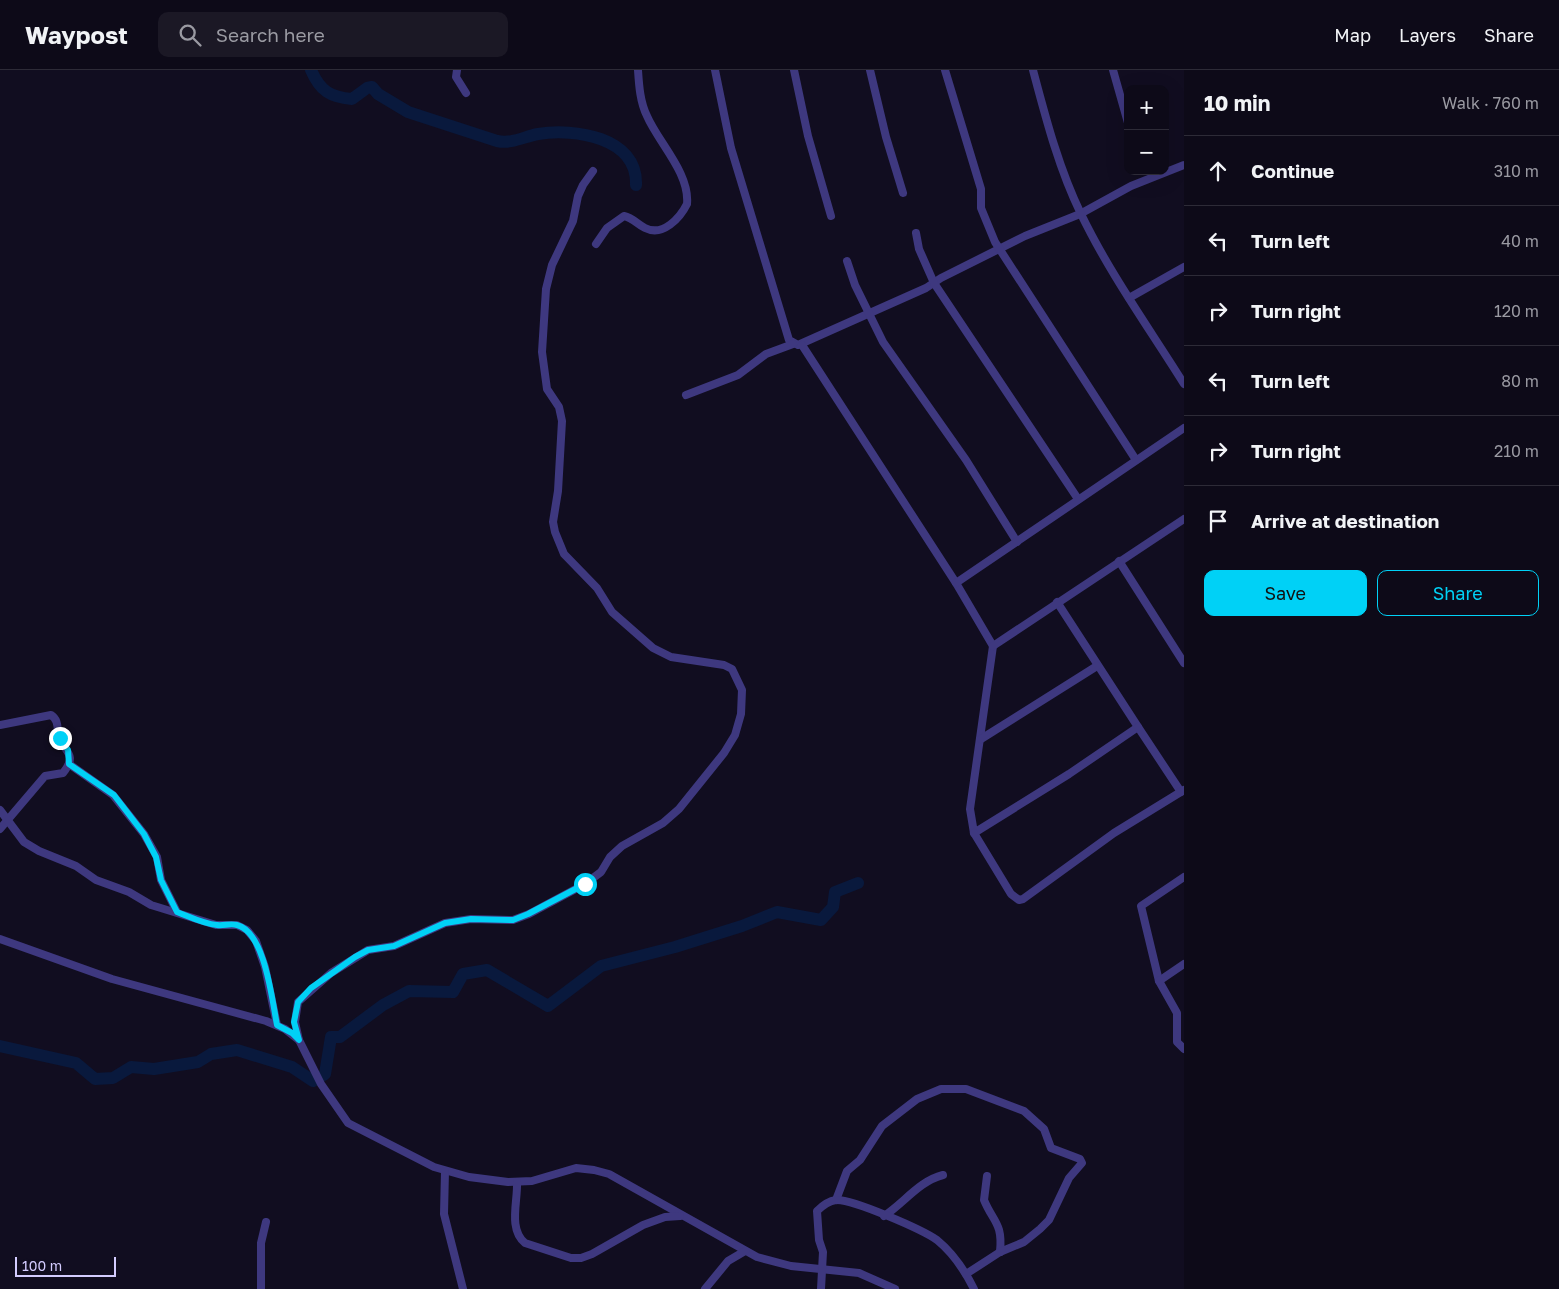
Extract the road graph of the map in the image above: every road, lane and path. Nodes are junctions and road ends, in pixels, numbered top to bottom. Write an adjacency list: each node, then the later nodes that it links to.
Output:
1 (456, 70): 9 (street)
2 (638, 70): 19 (street)
3 (715, 70): 26 (street)
4 (794, 70): 17 (street)
5 (870, 70): 15 (street)
6 (945, 70): 20 (street)
7 (1032, 70): 16 (street)
8 (1113, 70): 10 (street)
9 (466, 93)
10 (1124, 109)
11 (1184, 165): 12 (street)
12 (1169, 169)
13 (594, 172): 56 (street)
14 (1147, 175): 16 (street)
15 (903, 193)
16 (1080, 214): 20 (street); 24 (street)
17 (831, 216)
18 (916, 233): 23 (street)
19 (596, 244)
20 (999, 250): 23 (street); 31 (street)
21 (847, 261): 25 (street)
22 (1184, 267): 24 (street)
23 (934, 283): 25 (street); 32 (street)
24 (1129, 298): 28 (street)
25 (868, 312): 27 (street); 34 (street)
26 (793, 344): 27 (street); 29 (street)
27 (802, 345): 36 (street)
28 (1183, 379)
29 (686, 395)
30 (1184, 428): 31 (street)
31 (1136, 460): 32 (street)
32 (1078, 499): 34 (street)
33 (1183, 523): 35 (street)
34 (1017, 542): 36 (street)
35 (1119, 561): 37 (street); 39 (street)
36 (956, 583): 38 (street)
37 (1057, 602): 38 (street); 40 (street)
38 (993, 646): 43 (street)
39 (1184, 663)
40 (1097, 666): 42 (street); 43 (street)
41 (0, 726): 44 (street)
42 (1138, 727): 45 (street); 49 (street)
43 (981, 739): 49 (street)
44 (69, 764): 47 (street); 51 (street)
45 (1182, 791): 49 (street)
46 (0, 810): 47 (street)
47 (7, 820): 48 (street); 51 (street)
48 (0, 829)
49 (974, 833)
50 (1184, 877): 54 (street)
51 (177, 912): 55 (street)
52 (0, 940): 55 (street)
53 (1184, 964): 54 (street)
54 (1159, 981): 57 (street)
55 (277, 1025): 56 (street)
56 (299, 1040): 58 (street)
57 (1184, 1049)
58 (445, 1171): 61 (street); 71 (street)
59 (943, 1175): 64 (street)
60 (987, 1176): 67 (street)
61 (517, 1182): 63 (street); 63 (street)
62 (836, 1200): 64 (street); 67 (street); 68 (street)
63 (680, 1216): 66 (street)
64 (884, 1216): 69 (street)
65 (266, 1222): 70 (street)
66 (745, 1251): 68 (street); 72 (street)
67 (1000, 1252): 69 (street)
68 (822, 1270): 73 (street); 74 (street)
69 (966, 1274): 75 (street)
70 (261, 1289)
71 (463, 1289)
72 (705, 1289)
73 (821, 1289)
74 (895, 1289)
75 (974, 1289)

